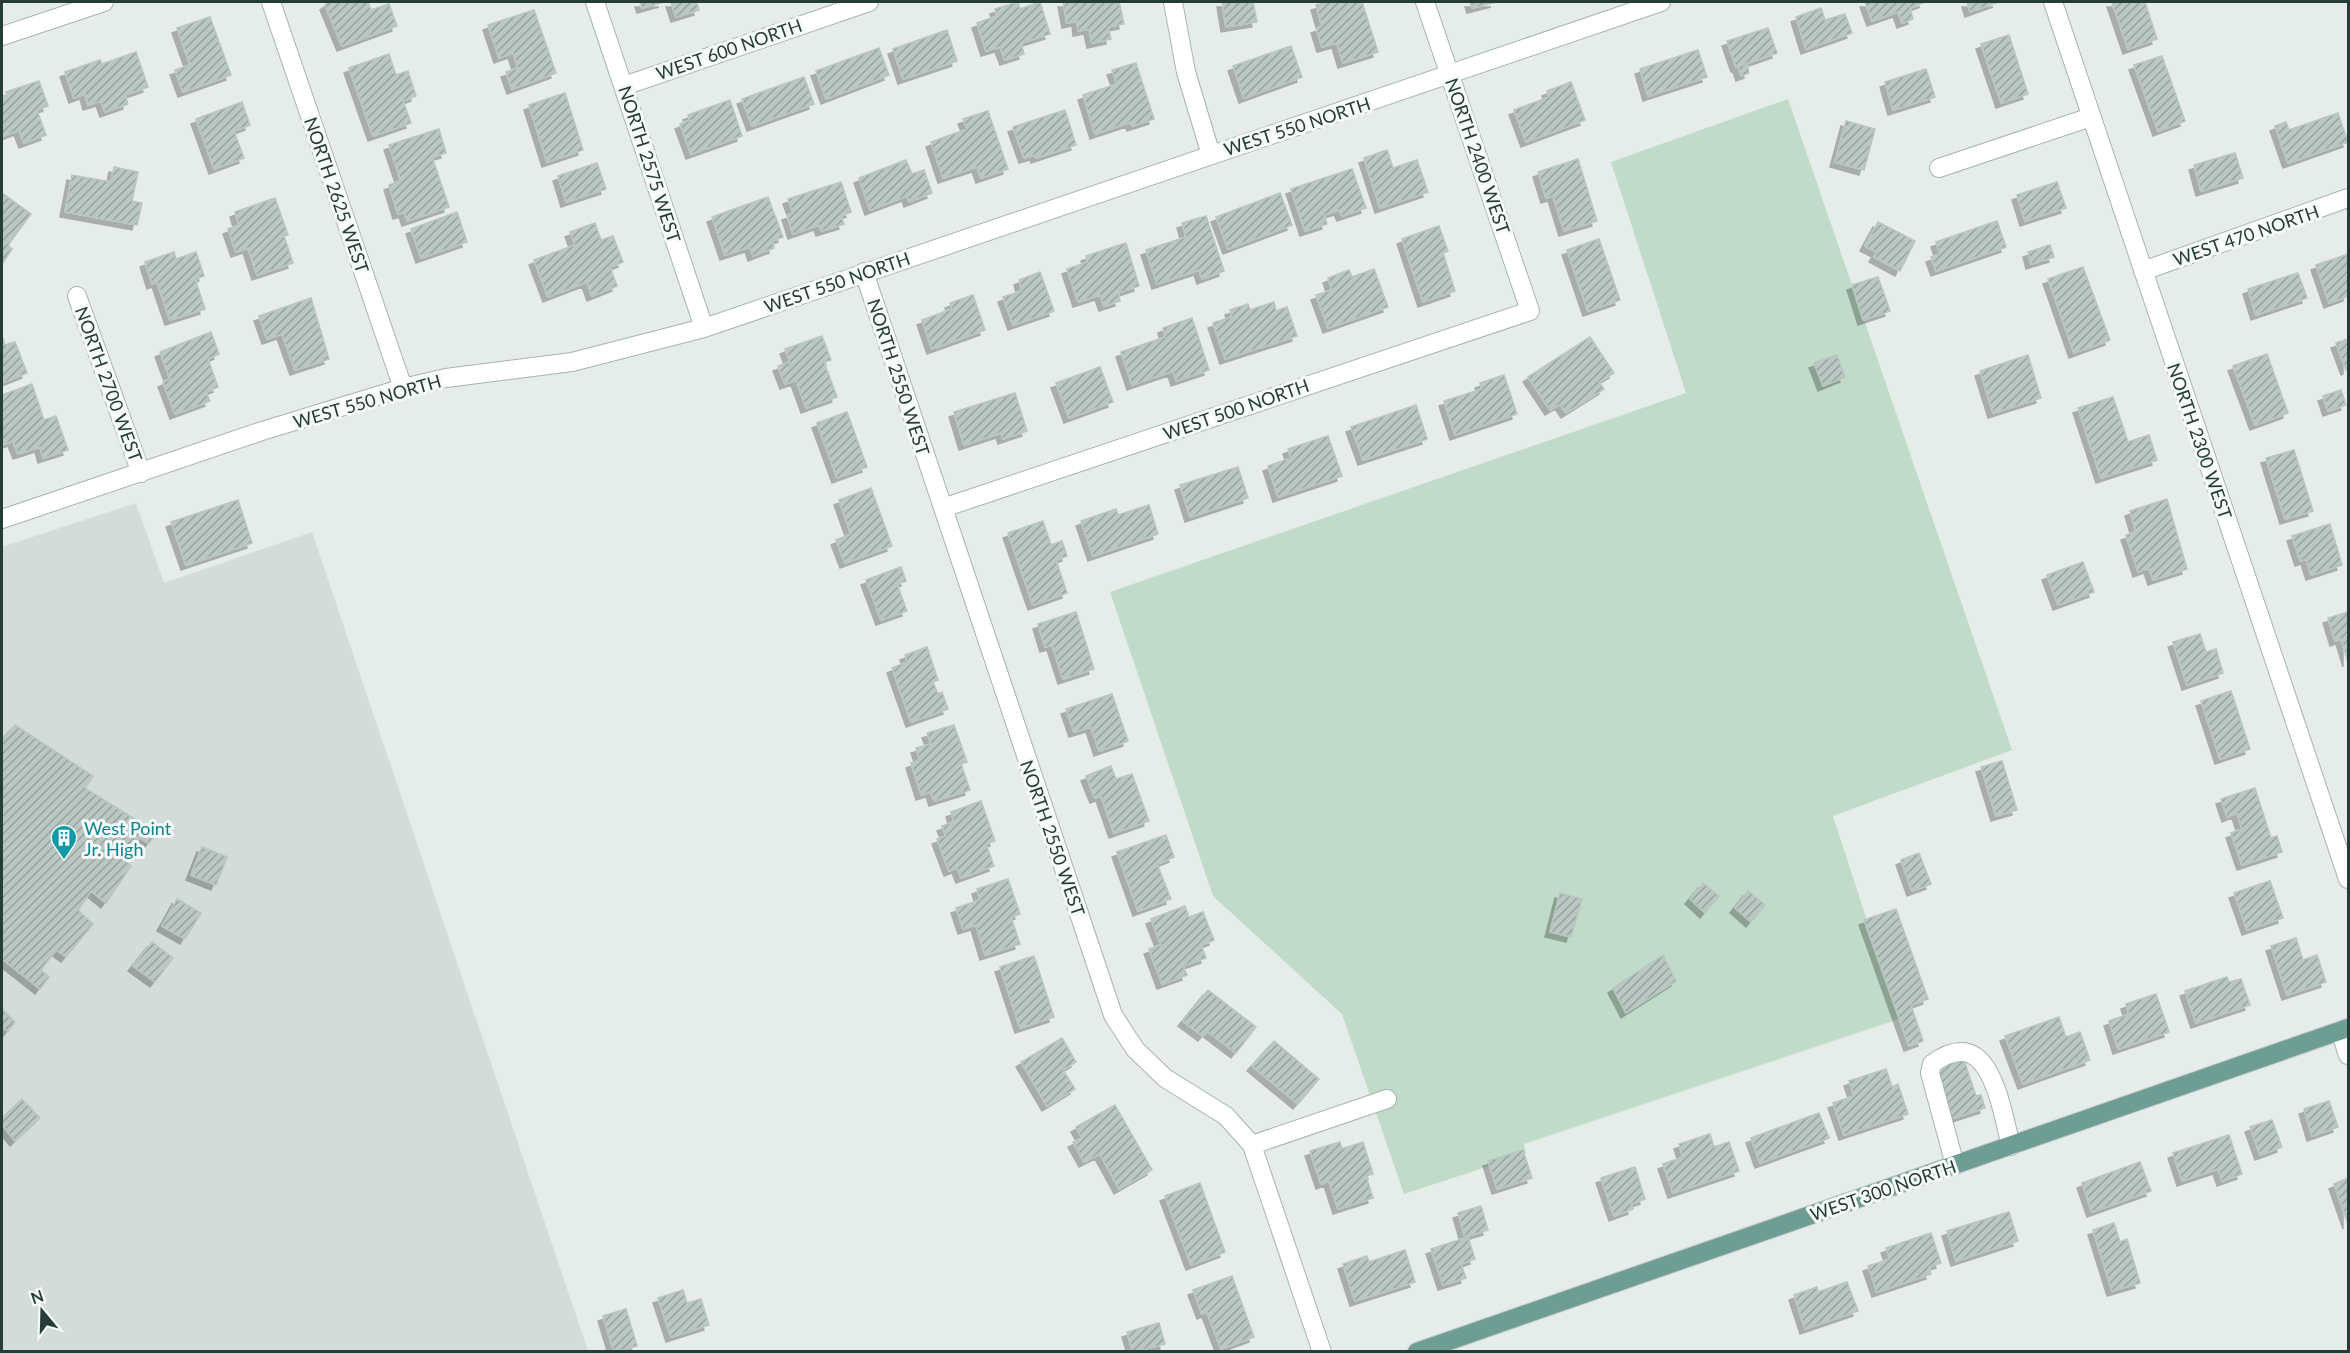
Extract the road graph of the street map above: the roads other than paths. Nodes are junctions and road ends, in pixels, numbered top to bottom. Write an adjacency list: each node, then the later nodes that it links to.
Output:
1 (104, 2): 9 (street)
2 (271, 2): 21 (street, NORTH 2625 WEST)
3 (595, 2): 11 (street, NORTH 2575 WEST)
4 (869, 2): 11 (street, WEST 600 NORTH)
5 (1173, 2): 13 (street)
6 (1425, 2): 10 (street, NORTH 2400 WEST)
7 (1661, 2): 10 (street, WEST 550 NORTH)
8 (2053, 2): 12 (street, NORTH 2300 WEST)
9 (2, 36)
10 (1450, 75): 13 (street, WEST 550 NORTH); 19 (street, NORTH 2400 WEST)
11 (624, 86): 20 (street, NORTH 2575 WEST)
12 (2091, 117): 14 (street); 16 (street, NORTH 2300 WEST)
13 (1211, 155): 17 (street, WEST 550 NORTH)
14 (1939, 168)
15 (2349, 198): 16 (street, WEST 470 NORTH)
16 (2143, 271): 25 (street, NORTH 2300 WEST)
17 (864, 272): 20 (street, WEST 550 NORTH); 23 (street, NORTH 2550 WEST)
18 (77, 296): 22 (street, NORTH 2700 WEST)
19 (1530, 311): 23 (street, WEST 500 NORTH)
20 (704, 328): 21 (street, WEST 550 NORTH)
21 (403, 388): 22 (street, WEST 550 NORTH)
22 (141, 473): 24 (street, WEST 550 NORTH)
23 (943, 508): 29 (street, NORTH 2550 WEST)
24 (2, 519)
25 (2349, 879)
26 (2344, 1030): 27 (street); 30 (main road, WEST 300 NORTH)
27 (2349, 1055)
28 (1387, 1099): 29 (street)
29 (1252, 1145): 32 (street, NORTH 2550 WEST)
30 (2012, 1146): 31 (main road, WEST 300 NORTH); 31 (street)
31 (1955, 1165): 33 (main road, WEST 300 NORTH)
32 (1322, 1352)
33 (1417, 1352)

